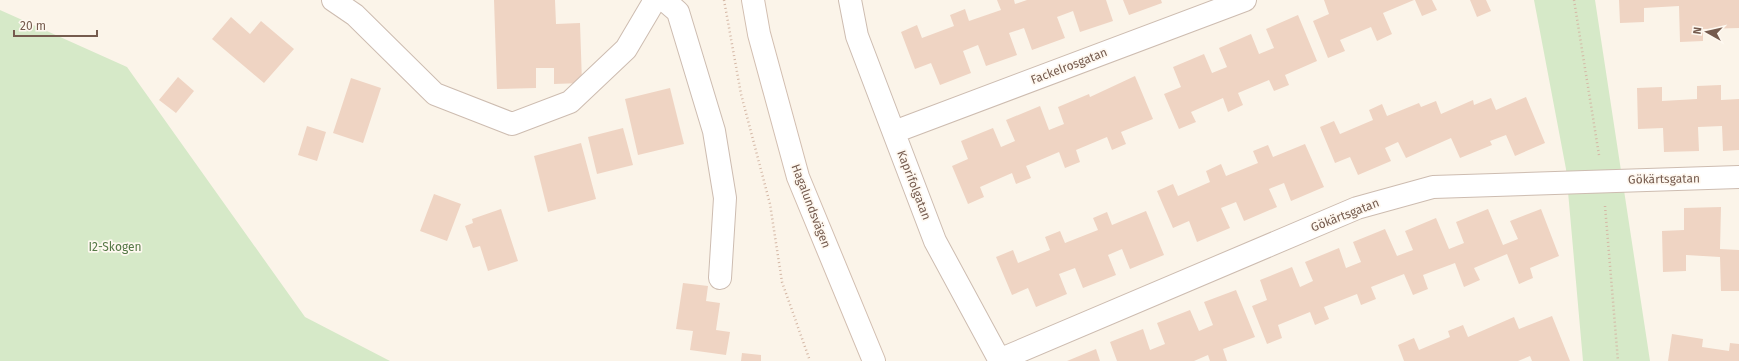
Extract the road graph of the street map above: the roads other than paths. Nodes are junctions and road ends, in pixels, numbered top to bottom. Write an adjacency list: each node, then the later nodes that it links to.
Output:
1 (333, 0): 2 (street)
2 (654, 0)
3 (664, 0): 9 (street)
4 (753, 0): 11 (street, Hagalundsvägen)
5 (850, 0): 7 (street, Kaprifolgatan)
6 (1245, 0): 7 (street, Fackelrosgatan)
7 (894, 132): 10 (street, Kaprifolgatan)
8 (1739, 177): 10 (street, Gökärtsgatan)
9 (720, 278)
10 (999, 360)
11 (874, 361)

